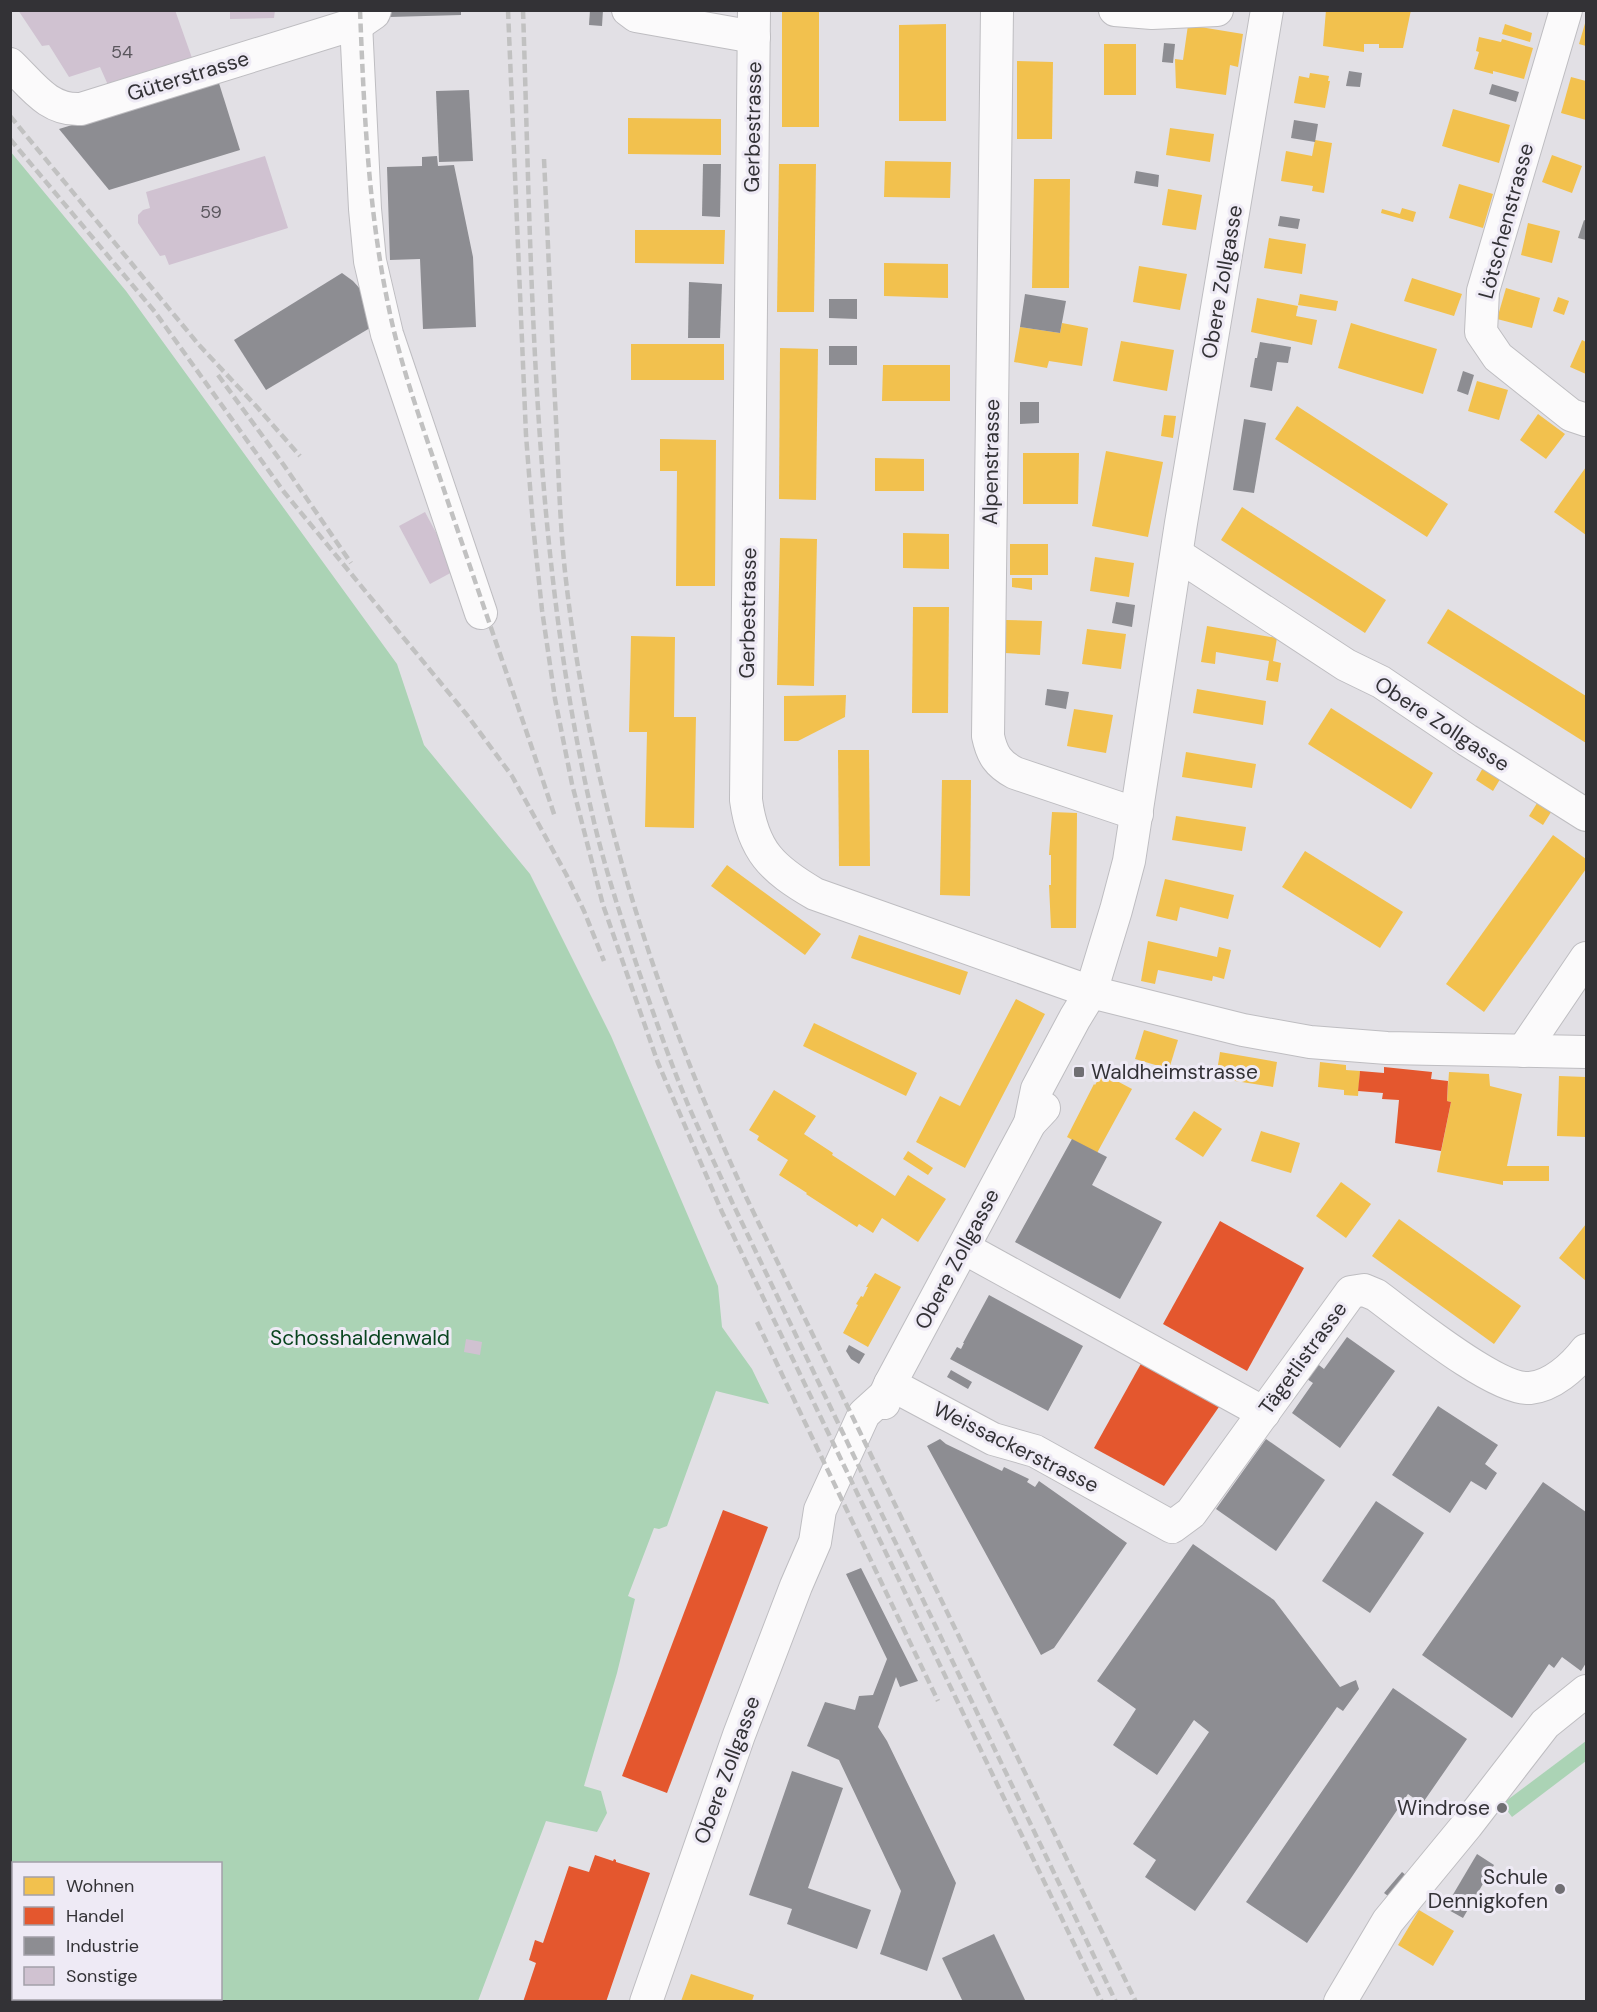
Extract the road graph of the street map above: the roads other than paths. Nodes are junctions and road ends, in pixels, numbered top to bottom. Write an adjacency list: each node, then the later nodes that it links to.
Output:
1 (628, 10): 8 (street)
2 (997, 10): 13 (street, Alpenstrasse)
3 (1114, 10): 4 (street)
4 (1217, 10)
5 (1267, 10): 11 (street, Obere Zollgasse)
6 (1566, 10): 10 (street, Lötschenstrasse)
7 (366, 17): 9 (street, Güterstrasse); 12 (street)
8 (754, 24): 16 (street, Gerbestrasse)
9 (10, 64)
10 (1587, 420)
11 (1178, 555): 13 (street, Obere Zollgasse); 14 (street, Obere Zollgasse)
12 (481, 613)
13 (1137, 814): 16 (street, Obere Zollgasse)
14 (1587, 815)
15 (1587, 958): 17 (street)
16 (1090, 992): 17 (street); 19 (street, Obere Zollgasse)
17 (1523, 1051): 18 (street)
18 (1587, 1052)
19 (964, 1248): 21 (street, Obere Zollgasse); 22 (street)
20 (1587, 1350): 22 (street, Tägetlistrasse)
21 (888, 1389): 23 (street, Weissackerstrasse); 25 (street, Obere Zollgasse)
22 (1264, 1413): 23 (street, Tägetlistrasse)
23 (1172, 1527)
24 (1587, 1690): 26 (street)
25 (646, 2001)
26 (1340, 2001)

